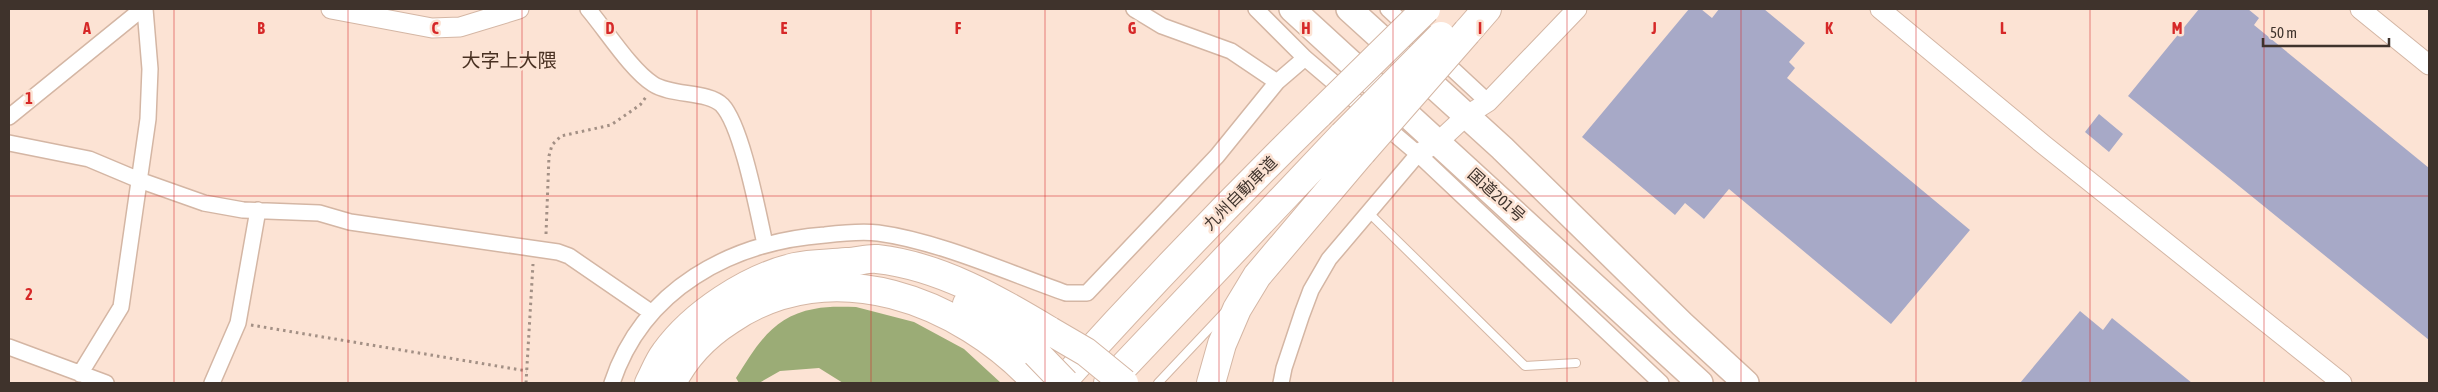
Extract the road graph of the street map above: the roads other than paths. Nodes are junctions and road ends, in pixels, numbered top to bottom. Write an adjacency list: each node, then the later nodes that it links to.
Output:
1 (143, 9): 22 (street); 26 (street)
2 (331, 9): 15 (street)
3 (519, 9): 15 (street)
4 (588, 9): 29 (street)
5 (1134, 9): 19 (street)
6 (1256, 9): 17 (street)
7 (1292, 9): 25 (highway, 国道201号)
8 (1349, 9): 21 (highway)
9 (1388, 9): 20 (street)
10 (1426, 9): 31 (highway, 九州自動車道, bridge)
11 (1487, 9): 16 (highway, 九州自動車道)
12 (1576, 9): 20 (street)
13 (1880, 9): 52 (street)
14 (2360, 9): 18 (street)
15 (372, 13)
16 (1463, 21): 24 (highway, 九州自動車道, bridge)
17 (1305, 58): 19 (street); 25 (street)
18 (2429, 65)
19 (1277, 82): 29 (street)
20 (1488, 102): 21 (street)
21 (1466, 116): 25 (street); 51 (highway)
22 (9, 118)
23 (9, 143): 26 (street)
24 (1352, 143): 30 (highway); 44 (highway, 九州自動車道)
25 (1428, 148): 28 (street); 49 (street); 50 (highway, 国道201号)
26 (139, 180): 27 (street); 36 (street)
27 (258, 210): 32 (street); 38 (street)
28 (1368, 212): 35 (lane); 48 (street)
29 (765, 244): 32 (street)
30 (1257, 276): 46 (lane); 47 (highway)
31 (1133, 303): 42 (highway); 43 (highway, 九州自動車道)
32 (652, 313): 39 (street)
33 (9, 347): 36 (street)
34 (1036, 359): 40 (highway); 41 (highway); 43 (highway, bridge); 45 (highway, bridge)
35 (1576, 363)
36 (80, 374): 37 (street)
37 (106, 383)
38 (212, 383)
39 (612, 383)
40 (648, 383)
41 (672, 383)
42 (1048, 383)
43 (1063, 383)
44 (1108, 383)
45 (1124, 383)
46 (1158, 383)
47 (1211, 383)
48 (1281, 383)
49 (1661, 383)
50 (1700, 383)
51 (1746, 383)
52 (2342, 383)

